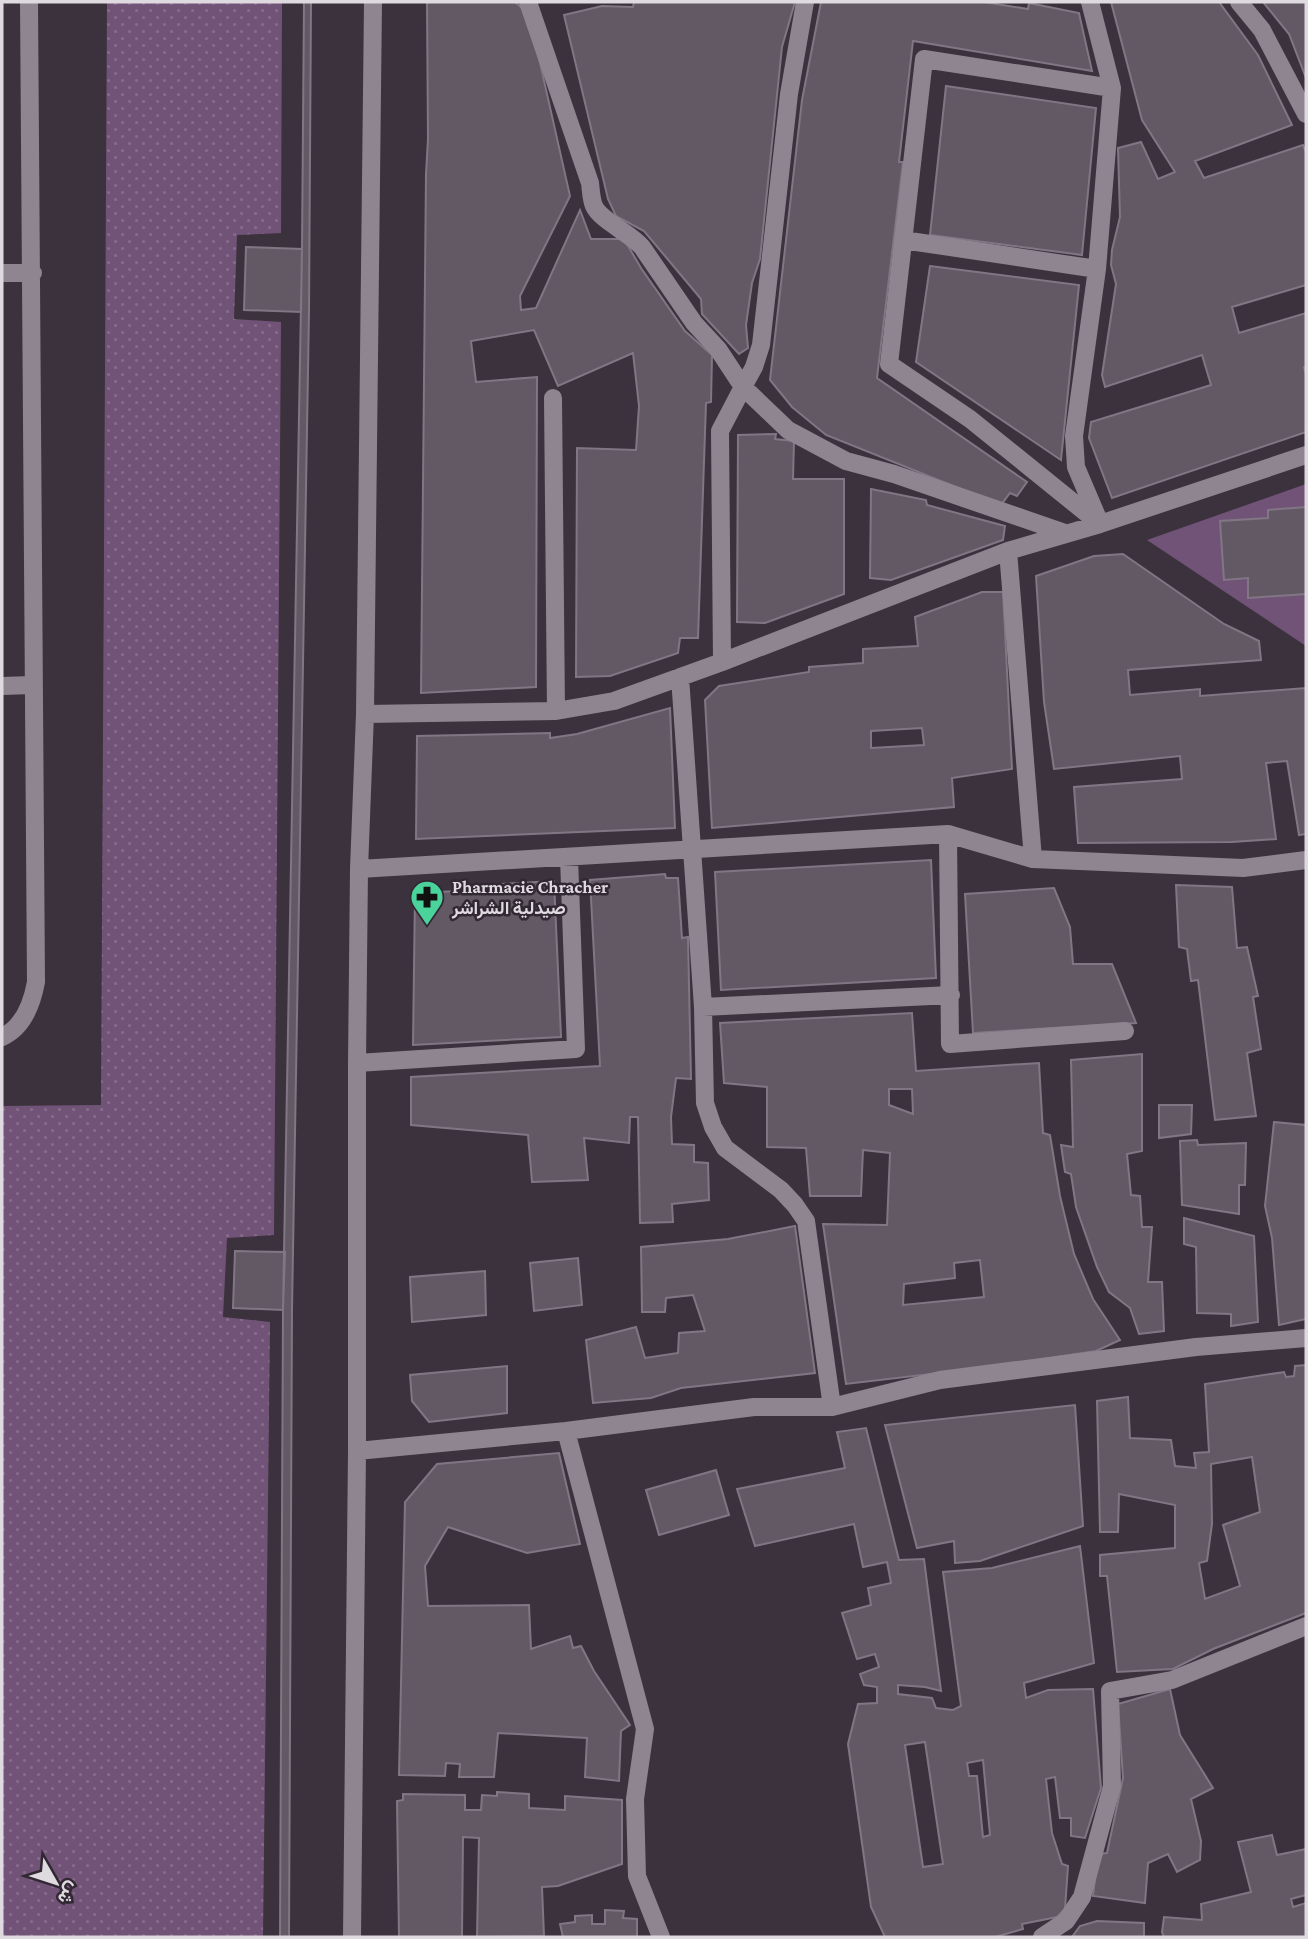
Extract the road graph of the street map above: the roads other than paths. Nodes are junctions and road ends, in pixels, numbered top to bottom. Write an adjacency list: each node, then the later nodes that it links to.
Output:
1 (29, 2): 12 (street)
2 (373, 2): 24 (street)
3 (528, 2): 13 (street)
4 (805, 2): 13 (street)
5 (1090, 2): 7 (street)
6 (1239, 2): 8 (street)
7 (1112, 88): 9 (street); 10 (street)
8 (1306, 114)
9 (904, 240): 10 (street); 16 (street)
10 (1097, 270): 16 (street)
11 (2, 273): 12 (street)
12 (33, 273): 21 (street)
13 (743, 387): 17 (street); 19 (street)
14 (553, 398): 23 (street)
15 (1306, 455): 16 (street)
16 (1100, 524): 17 (street)
17 (1065, 533): 18 (street)
18 (1008, 551): 19 (street); 28 (street)
19 (722, 662): 20 (street)
20 (680, 677): 23 (street); 26 (street)
21 (32, 685): 22 (street); 34 (street)
22 (2, 686)
23 (556, 711): 24 (street)
24 (365, 714): 30 (street)
25 (948, 834): 26 (street); 28 (street); 31 (street)
26 (691, 850): 27 (street); 32 (street)
27 (569, 858): 30 (street); 35 (street)
28 (1033, 859): 29 (street)
29 (1306, 860)
30 (359, 869): 35 (street)
31 (951, 995): 32 (street); 33 (street)
32 (703, 1007): 37 (street)
33 (1125, 1031)
34 (2, 1037)
35 (357, 1063): 39 (street)
36 (1306, 1338): 37 (street)
37 (832, 1407): 38 (street)
38 (566, 1431): 39 (street); 42 (street)
39 (357, 1451): 41 (street)
40 (1306, 1626): 43 (street)
41 (352, 1937)
42 (661, 1937)
43 (1042, 1937)

